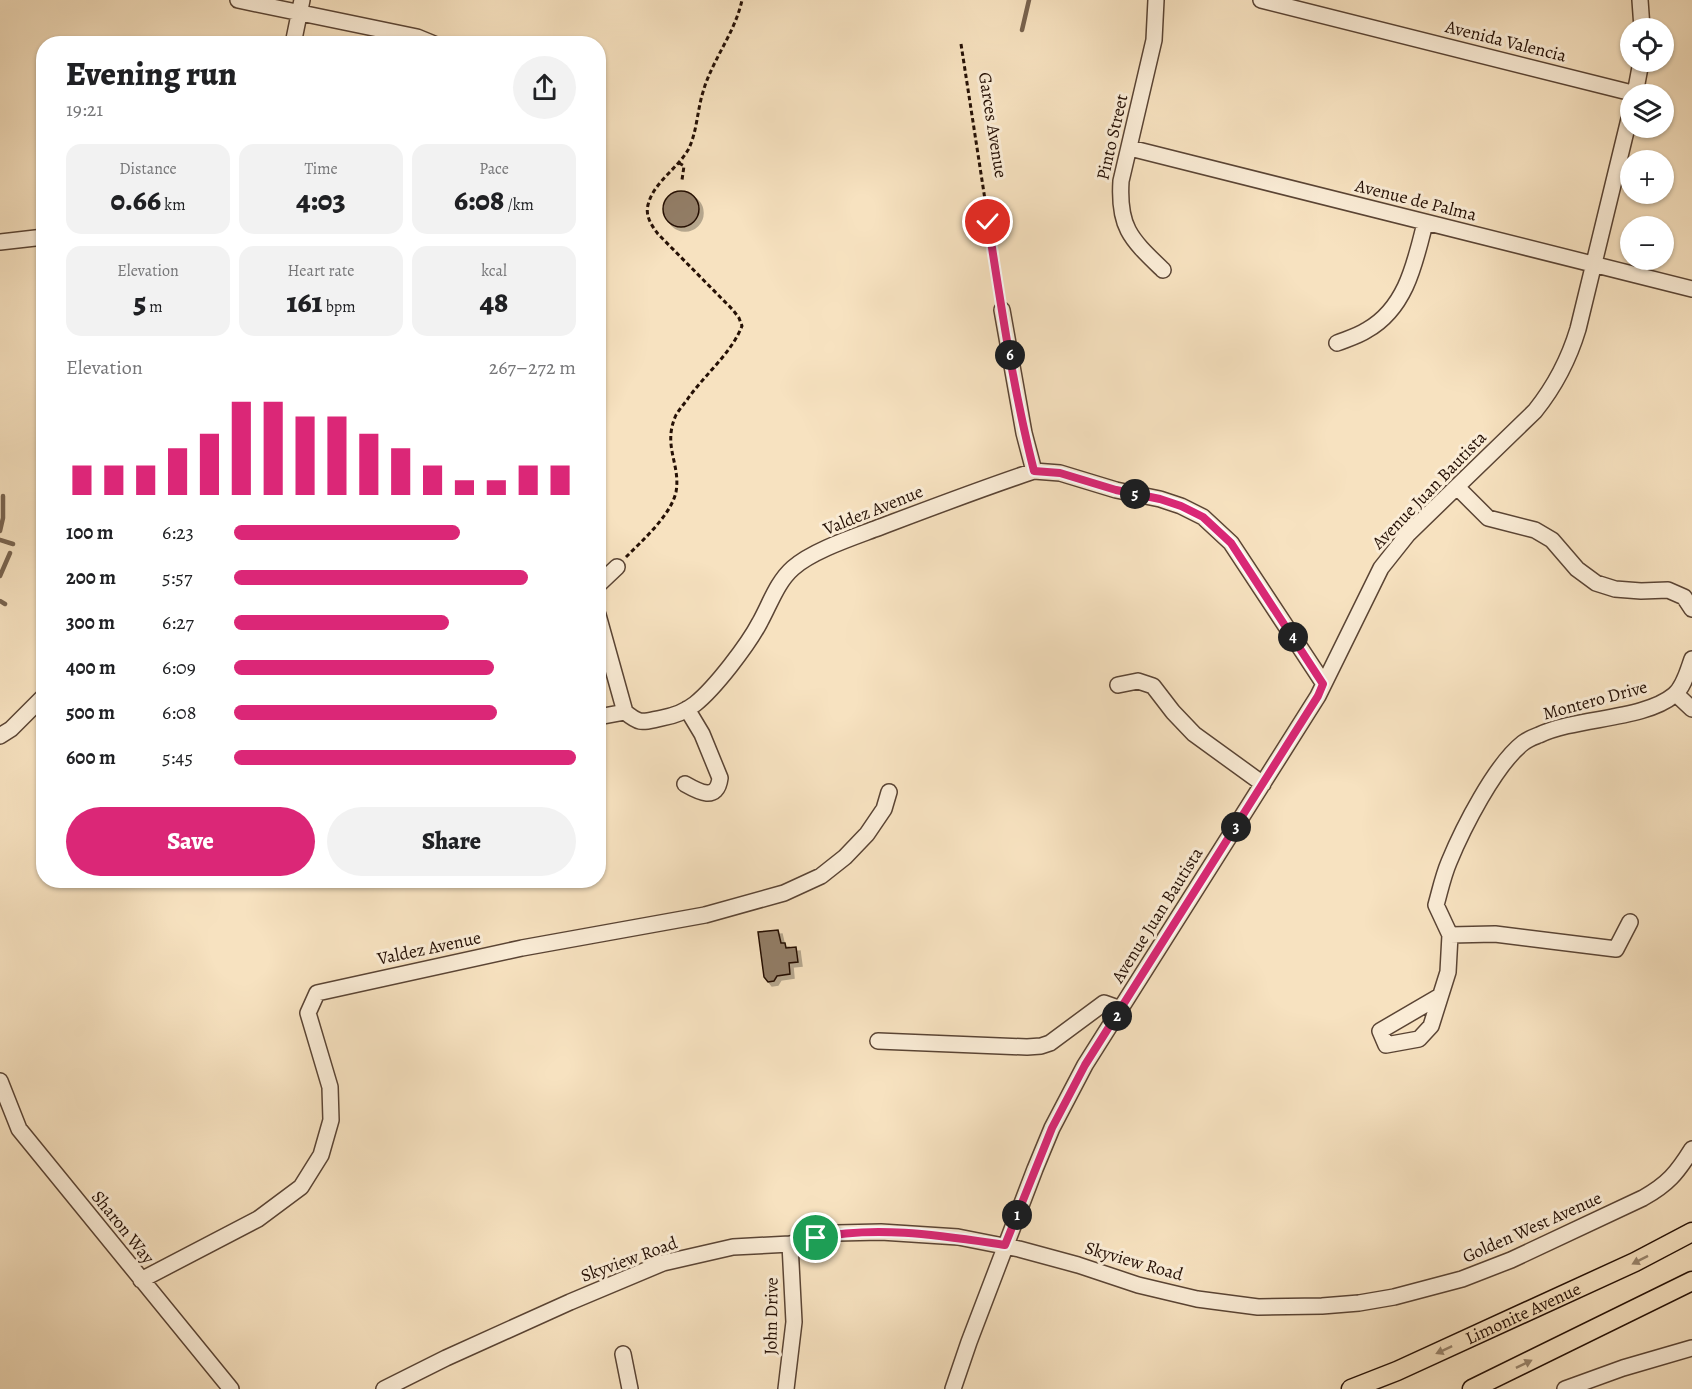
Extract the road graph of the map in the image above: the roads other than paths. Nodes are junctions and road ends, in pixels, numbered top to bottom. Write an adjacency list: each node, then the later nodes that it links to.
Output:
1 (238, 0): 5 (street)
2 (1156, 0): 11 (street, Pinto Street)
3 (1262, 0): 9 (street, Avenida Valencia)
4 (1640, 0): 6 (street)
5 (300, 6): 7 (street); 8 (street)
6 (1641, 18)
7 (294, 36)
8 (410, 36)
9 (1620, 90)
10 (1624, 138): 15 (street, Avenue Juan Bautista)
11 (1130, 148): 12 (street, Avenue de Palma); 16 (street, Pinto Street)
12 (1425, 223): 15 (street, Avenue de Palma); 19 (street)
13 (36, 238): 14 (street)
14 (0, 242)
15 (1594, 264): 17 (street, Avenue de Palma); 21 (street, Avenue Juan Bautista)
16 (1163, 270)
17 (1692, 289)
18 (1002, 310): 20 (street)
19 (1337, 343)
20 (1034, 471): 27 (street); 31 (street, Valdez Avenue)
21 (1457, 487): 24 (street); 27 (street, Avenue Juan Bautista)
22 (617, 567): 23 (street)
23 (606, 577)
24 (1692, 609)
25 (606, 644): 33 (street)
26 (1692, 659): 29 (street, Montero Drive)
27 (1323, 684): 37 (street, Avenue Juan Bautista)
28 (1118, 685): 37 (street)
29 (1676, 694): 32 (street); 40 (street, Montero Drive)
30 (36, 704): 35 (street)
31 (687, 709): 33 (street); 36 (street)
32 (1692, 709)
33 (625, 712): 34 (street)
34 (606, 716)
35 (0, 736)
36 (686, 784)
37 (1263, 784): 42 (street, Avenue Juan Bautista)
38 (889, 792): 49 (street, Valdez Avenue)
39 (1630, 922): 40 (street)
40 (1450, 934): 41 (street)
41 (1440, 996)
42 (1121, 1009): 43 (street); 48 (street, Avenue Juan Bautista)
43 (878, 1041)
44 (0, 1081): 49 (street, Sharon Way)
45 (1692, 1149): 51 (street, Golden West Avenue)
46 (1692, 1232): 59 (main road, Limonite Avenue, one-way to 59)
47 (790, 1244): 48 (street, Skyview Road); 55 (street, Skyview Road); 57 (street, John Drive)
48 (1005, 1245): 51 (street, Skyview Road); 58 (street, Avenue Juan Bautista)
49 (141, 1280): 54 (street, Sharon Way)
50 (1692, 1281): 60 (main road, one-way to 50)
51 (1258, 1307)
52 (1692, 1348): 61 (street)
53 (623, 1354): 56 (street)
54 (231, 1389)
55 (384, 1389)
56 (630, 1389)
57 (786, 1389)
58 (954, 1389)
59 (1351, 1389)
60 (1472, 1389)
61 (1566, 1389)

